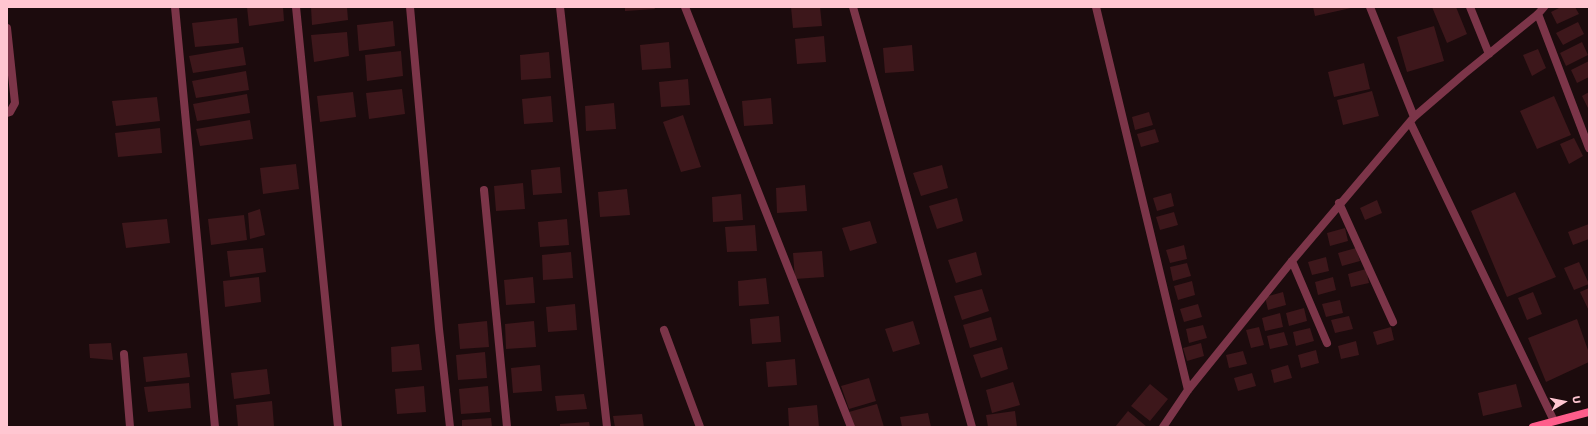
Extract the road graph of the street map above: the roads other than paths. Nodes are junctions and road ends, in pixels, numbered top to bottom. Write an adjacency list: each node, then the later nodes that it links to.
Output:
1 (175, 7): 28 (street)
2 (296, 7): 29 (street)
3 (410, 7): 30 (street)
4 (560, 7): 32 (street)
5 (685, 7): 34 (street)
6 (853, 7): 35 (street)
7 (1096, 7): 24 (street)
8 (1370, 7): 15 (street)
9 (1470, 7): 13 (street)
10 (1544, 7): 11 (street)
11 (1538, 14): 13 (street); 16 (street)
12 (7, 28): 14 (street)
13 (1489, 54): 15 (street)
14 (7, 113)
15 (1412, 119): 18 (street); 26 (street)
16 (1589, 148)
17 (484, 190): 31 (street)
18 (1339, 203): 19 (street); 20 (street)
19 (1292, 261): 22 (street); 24 (street)
20 (1393, 322)
21 (664, 330): 33 (street)
22 (1327, 343)
23 (124, 354): 27 (street)
24 (1188, 390): 36 (street)
25 (1589, 412): 26 (street)
26 (1554, 421): 37 (street)
27 (130, 427)
28 (215, 427)
29 (338, 427)
30 (450, 427)
31 (507, 427)
32 (608, 427)
33 (700, 427)
34 (851, 427)
35 (972, 427)
36 (1163, 427)
37 (1533, 427)

